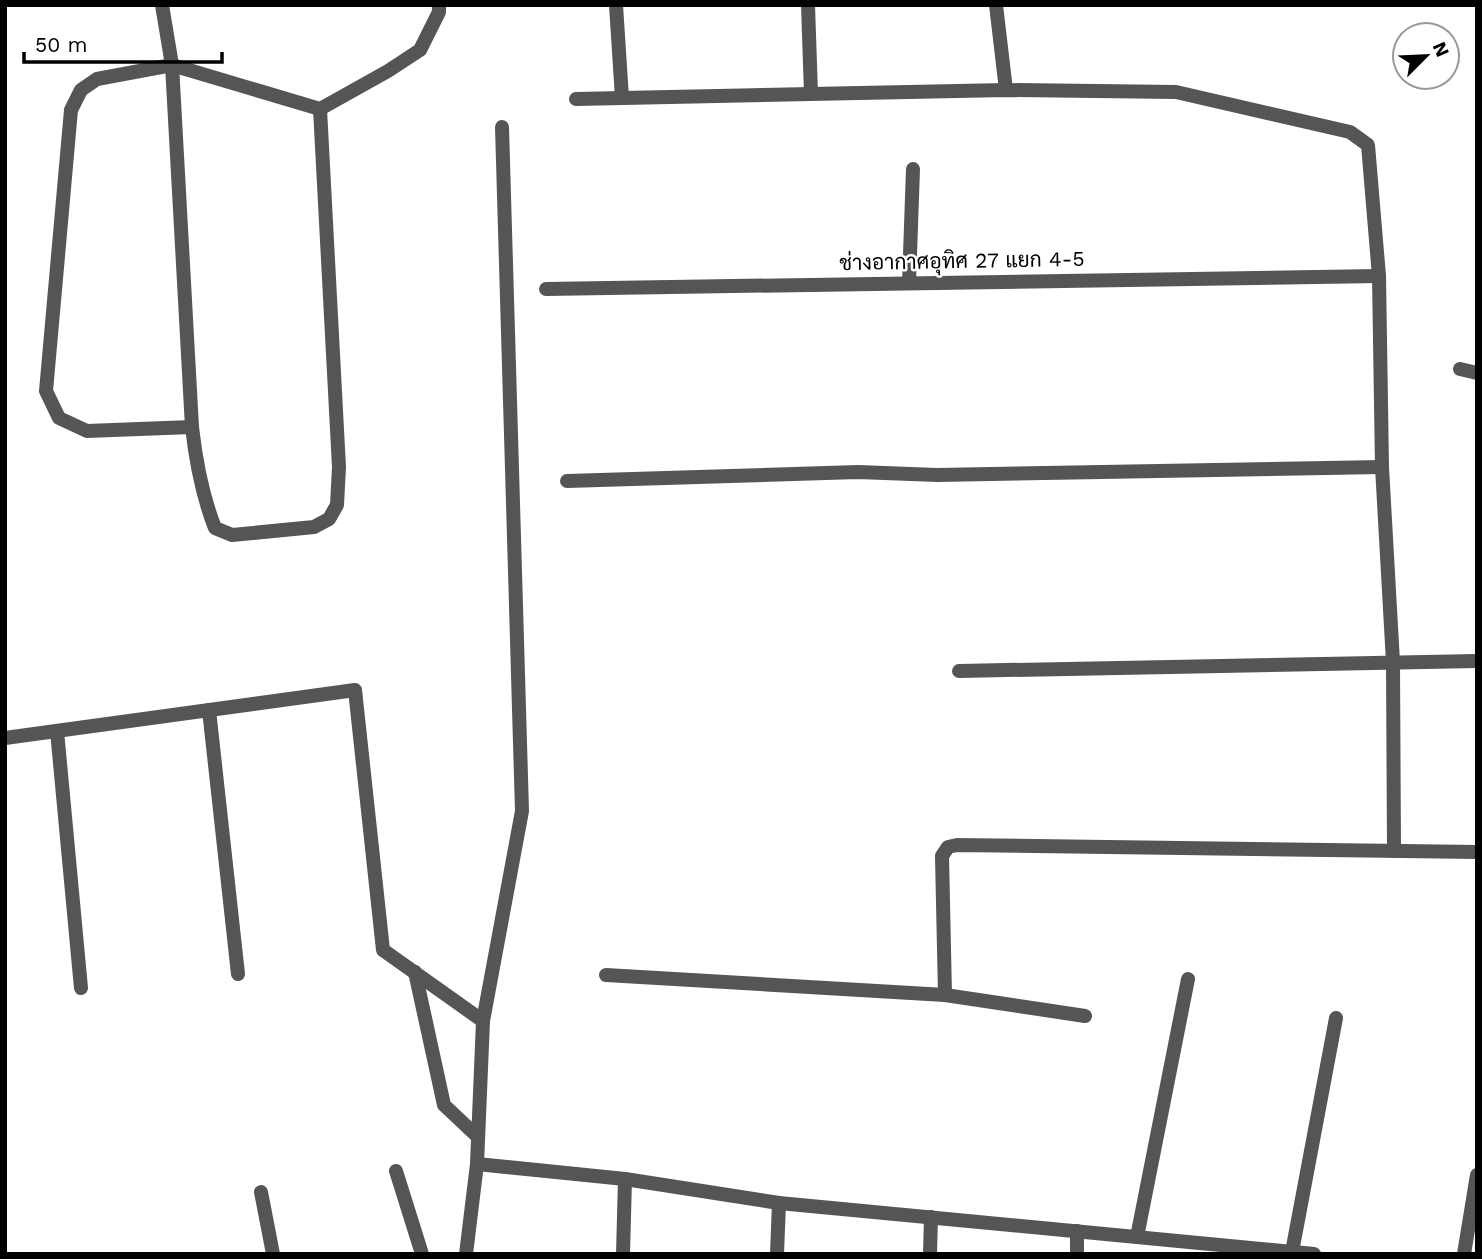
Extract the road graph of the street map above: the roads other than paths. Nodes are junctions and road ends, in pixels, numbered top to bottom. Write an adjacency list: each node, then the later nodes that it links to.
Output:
1 (162, 5): 6 (street)
2 (439, 5): 11 (street)
3 (616, 5): 9 (street)
4 (808, 5): 8 (street)
5 (996, 5): 7 (street)
6 (172, 65): 11 (street); 19 (street); 19 (street)
7 (1006, 90): 8 (street); 14 (street)
8 (811, 94): 9 (street)
9 (622, 98): 10 (street)
10 (576, 99)
11 (320, 109): 19 (street)
12 (502, 127): 38 (street)
13 (913, 169): 15 (street)
14 (1379, 276): 15 (street, ช่างอากาศอุทิศ 27 แยก 4-5); 20 (street)
15 (909, 283): 16 (street, ช่างอากาศอุทิศ 27 แยก 4-5)
16 (546, 289)
17 (1460, 369): 18 (street)
18 (1477, 373)
19 (192, 427)
20 (1382, 467): 21 (street); 23 (street)
21 (567, 481)
22 (1477, 661): 23 (street)
23 (1393, 662): 24 (street); 28 (street)
24 (959, 671)
25 (209, 710): 26 (street); 30 (street); 31 (street)
26 (57, 731): 27 (street); 34 (street)
27 (5, 738)
28 (1394, 851): 29 (street); 35 (street)
29 (1477, 852)
30 (415, 972): 38 (street); 39 (street)
31 (238, 974)
32 (606, 975): 35 (street)
33 (1188, 979): 48 (street)
34 (81, 988)
35 (945, 995): 36 (street)
36 (1085, 1016)
37 (1336, 1018): 50 (street)
38 (483, 1021): 39 (street)
39 (478, 1136): 40 (street)
40 (477, 1164): 43 (street); 53 (street)
41 (396, 1171): 52 (street)
42 (1477, 1175): 59 (street)
43 (625, 1179): 45 (street); 54 (street)
44 (261, 1192): 51 (street)
45 (779, 1203): 46 (street); 55 (street)
46 (931, 1217): 47 (street); 56 (street)
47 (1077, 1231): 48 (street); 57 (street)
48 (1138, 1237): 49 (street)
49 (1232, 1250): 50 (street)
50 (1292, 1252): 58 (street)
51 (273, 1254)
52 (422, 1254)
53 (466, 1254)
54 (624, 1254)
55 (778, 1254)
56 (930, 1254)
57 (1077, 1254)
58 (1314, 1254)
59 (1464, 1254)

